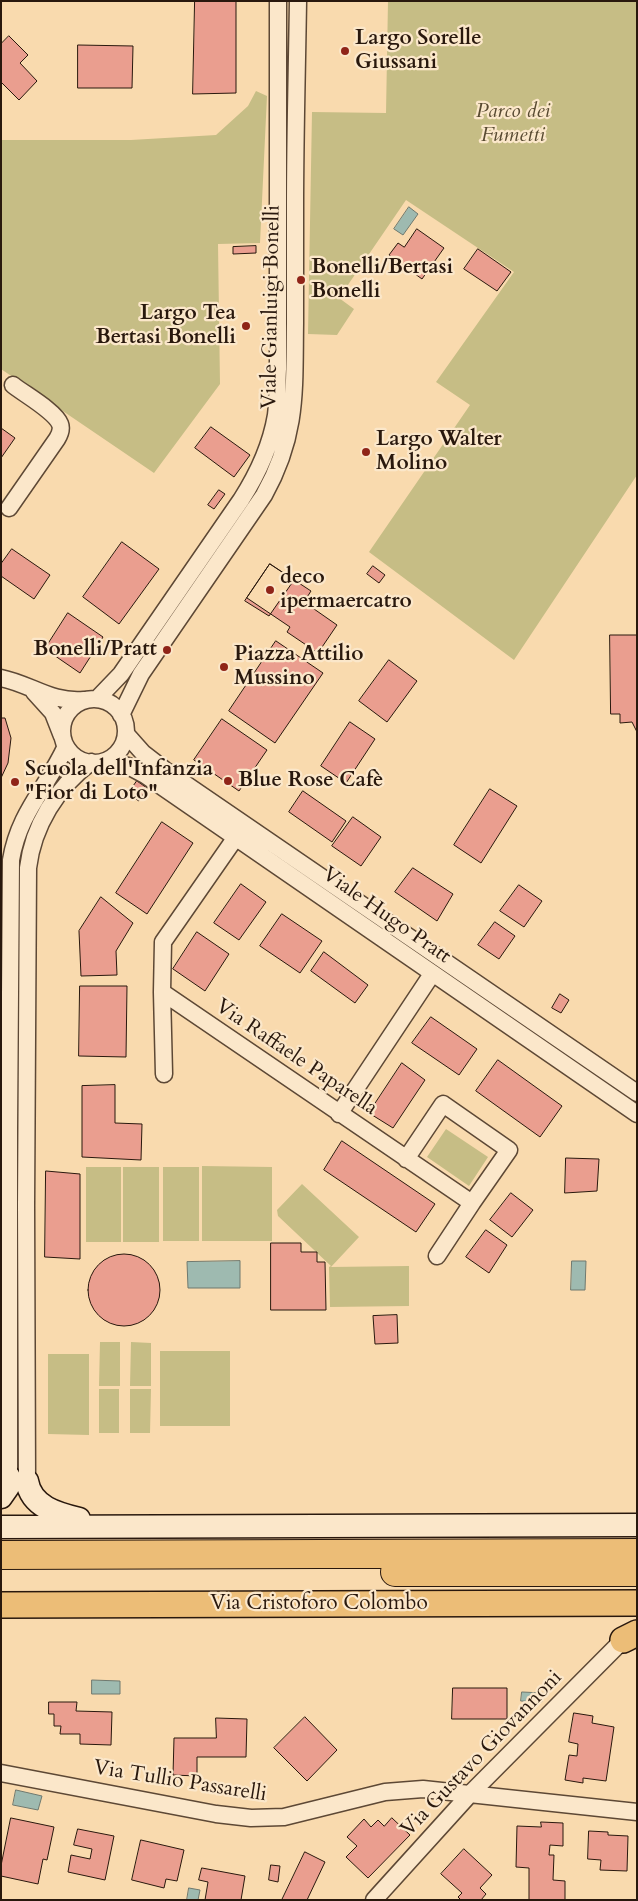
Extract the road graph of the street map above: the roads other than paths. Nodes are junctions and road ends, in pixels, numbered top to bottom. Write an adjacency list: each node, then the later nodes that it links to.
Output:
1 (278, 1): 7 (street, Viale Gianluigi Bonelli)
2 (298, 1): 8 (street, Viale Gianluigi Bonelli)
3 (13, 385): 4 (street)
4 (4, 510)
5 (1, 678): 6 (street)
6 (31, 689): 7 (street); 10 (street)
7 (90, 700): 8 (street); 10 (street)
8 (121, 715): 9 (street)
9 (126, 734): 11 (street); 18 (street, Viale Hugo Pratt)
10 (64, 741): 11 (street); 15 (street)
11 (99, 762): 12 (street, Viale Hugo Pratt); 16 (street)
12 (236, 837): 13 (street, Viale Hugo Pratt); 14 (street)
13 (432, 974): 19 (street); 20 (street, Viale Hugo Pratt)
14 (162, 992): 17 (street); 19 (street, Via Raffaele Paparella)
15 (6, 1064): 16 (street); 24 (street)
16 (28, 1065): 24 (street)
17 (164, 1074)
18 (637, 1093)
19 (339, 1114): 21 (street, Via Raffaele Paparella)
20 (637, 1114)
21 (406, 1159): 22 (street, Via Raffaele Paparella); 22 (street)
22 (472, 1203): 23 (street)
23 (437, 1256)
24 (13, 1377): 25 (street)
25 (13, 1485): 27 (main road)
26 (637, 1524): 27 (main road)
27 (117, 1526): 28 (main road)
28 (1, 1527)
29 (637, 1547): 30 (highway)
30 (565, 1552): 31 (highway); 32 (highway)
31 (637, 1552)
32 (1, 1555)
33 (637, 1572): 34 (highway, Via Cristoforo Colombo)
34 (1, 1574)
35 (637, 1603): 36 (main road, Via Cristoforo Colombo)
36 (1, 1605)
37 (630, 1636): 39 (street, Via Gustavo Giovannoni)
38 (1, 1773): 39 (street, Via Tullio Passarelli)
39 (470, 1794): 40 (street, Via Tullio Passarelli); 41 (street, Via Gustavo Giovannoni)
40 (637, 1812)
41 (374, 1900)

